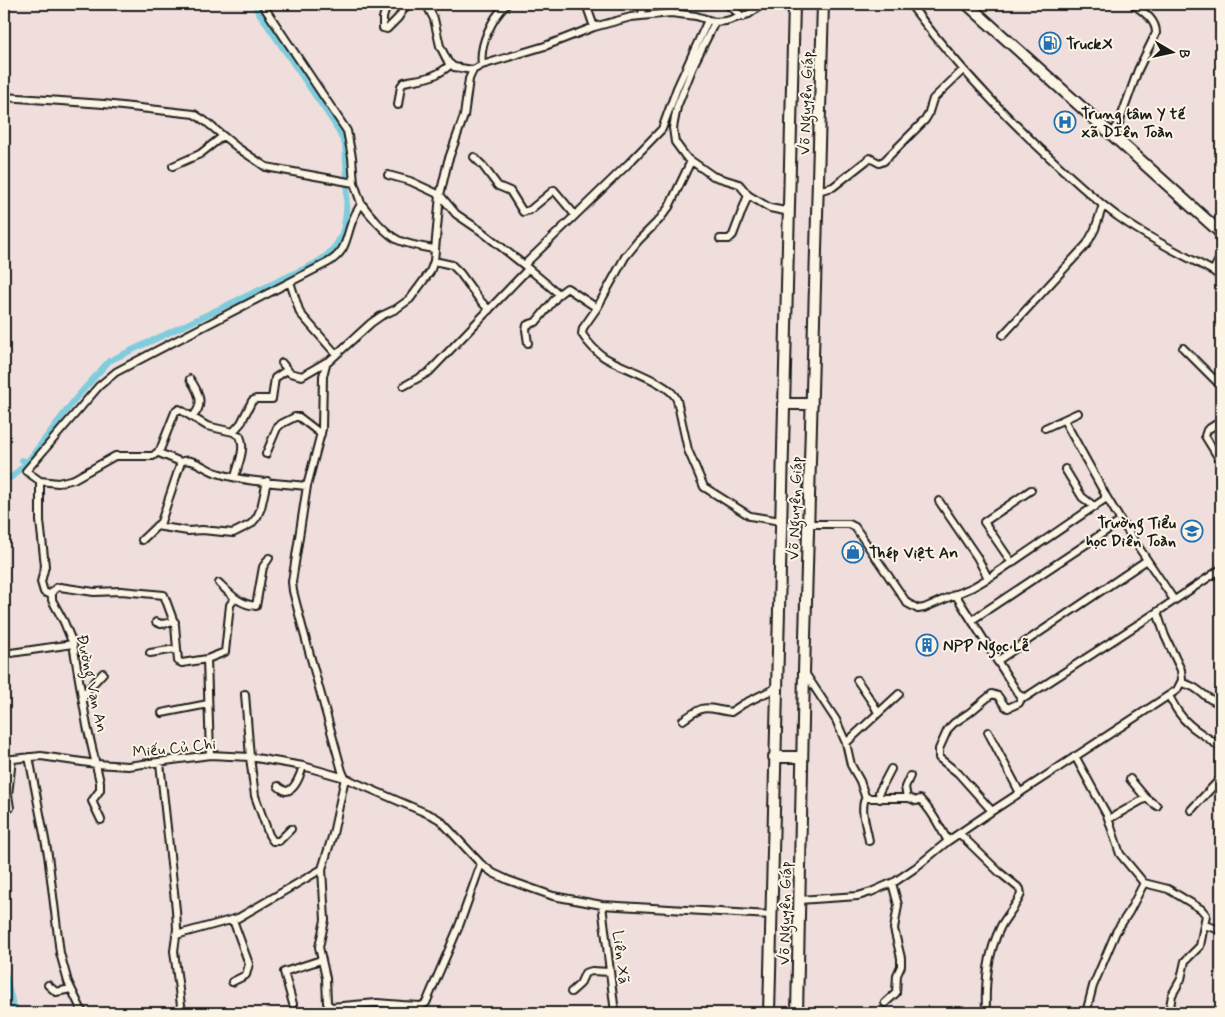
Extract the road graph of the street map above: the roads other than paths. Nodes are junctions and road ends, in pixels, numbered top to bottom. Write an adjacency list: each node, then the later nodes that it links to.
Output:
1 (262, 4): 31 (street)
2 (387, 4): 3 (street)
3 (408, 4)
4 (426, 4): 19 (street)
5 (507, 4): 20 (street)
6 (586, 4): 18 (street)
7 (643, 4): 15 (street)
8 (727, 4): 16 (street)
9 (763, 4): 16 (street)
10 (794, 4): 37 (main road, Võ Nguyên Giáp)
11 (823, 4): 32 (main road, Võ Nguyên Giáp)
12 (910, 4): 22 (street)
13 (967, 4): 25 (main road)
14 (1133, 4): 25 (street)
15 (642, 16): 17 (street); 18 (street)
16 (742, 16): 17 (street)
17 (711, 21): 28 (street); 38 (street)
18 (594, 27): 20 (street)
19 (450, 65): 21 (street); 24 (street)
20 (482, 65): 21 (street)
21 (473, 70): 33 (street)
22 (963, 70): 32 (street); 36 (street)
23 (4, 97): 26 (street)
24 (398, 105)
25 (1112, 134): 39 (main road)
26 (223, 136): 29 (street); 31 (street)
27 (474, 157): 38 (street)
28 (691, 161): 34 (street); 49 (street)
29 (173, 166)
30 (388, 175): 33 (street)
31 (354, 183): 35 (street)
32 (817, 191): 62 (main road, Võ Nguyên Giáp)
33 (440, 195): 41 (street); 44 (street)
34 (748, 196): 37 (street); 40 (street)
35 (361, 202): 41 (street); 47 (street)
36 (1103, 206): 45 (street); 51 (street)
37 (790, 212): 61 (main road, Võ Nguyên Giáp)
38 (575, 215): 44 (street)
39 (1221, 233)
40 (720, 239)
41 (434, 249): 43 (street)
42 (1221, 256): 45 (street)
43 (434, 261): 50 (street); 54 (street)
44 (526, 267): 48 (street); 50 (street)
45 (1213, 271): 46 (street)
46 (1221, 277)
47 (290, 282): 54 (street); 76 (street)
48 (558, 294): 49 (street); 52 (street)
49 (597, 308): 83 (street)
50 (489, 310): 59 (street)
51 (1003, 335)
52 (528, 342)
53 (1184, 348): 60 (street)
54 (336, 354): 55 (street)
55 (326, 362): 57 (street); 69 (street)
56 (282, 363): 57 (street)
57 (287, 370): 68 (street)
58 (190, 379): 64 (street)
59 (404, 386)
60 (1221, 386)
61 (783, 404): 62 (main road); 83 (main road, Võ Nguyên Giáp)
62 (812, 404): 85 (main road, Võ Nguyên Giáp)
63 (1078, 413): 65 (street)
64 (192, 417): 68 (street); 70 (street)
65 (1064, 420): 67 (street); 80 (street)
66 (1221, 421): 73 (street)
67 (1045, 428)
68 (233, 432): 75 (street)
69 (321, 434): 71 (street); 78 (street)
70 (159, 452): 72 (street); 76 (street)
71 (266, 454)
72 (181, 462): 75 (street); 86 (street)
73 (1221, 462)
74 (1065, 469): 82 (street)
75 (235, 477): 77 (street)
76 (40, 481): 94 (street, Đường Vạn An)
77 (266, 481): 78 (street); 86 (street)
78 (307, 486): 139 (street)
79 (1031, 490): 90 (street)
80 (1106, 496): 82 (street); 84 (street)
81 (939, 501): 92 (street)
82 (1095, 506): 90 (street)
83 (780, 521): 112 (main road, Võ Nguyên Giáp)
84 (1121, 521): 89 (street); 99 (street)
85 (808, 524): 95 (street); 108 (main road, Võ Nguyên Giáp)
86 (156, 526): 87 (street)
87 (142, 540)
88 (269, 558): 96 (street)
89 (1147, 560): 97 (street); 107 (street)
90 (1012, 564): 92 (street)
91 (1221, 569): 97 (street)
92 (988, 578): 95 (street)
93 (219, 583): 96 (street)
94 (51, 594): 101 (street); 102 (street, Đường Vạn An)
95 (955, 594): 99 (street)
96 (235, 598): 106 (street)
97 (1174, 600): 98 (street)
98 (1157, 612): 111 (street); 117 (street)
99 (972, 620): 107 (street)
100 (156, 622): 101 (street)
101 (174, 622): 103 (street)
102 (73, 644): 105 (street); 115 (street, Đường Vạn An)
103 (176, 650): 104 (street); 106 (street)
104 (150, 652)
105 (4, 654)
106 (208, 659): 119 (street)
107 (997, 661): 117 (street)
108 (804, 672): 124 (street); 131 (main road, Võ Nguyên Giáp)
109 (103, 673): 115 (street)
110 (857, 680): 121 (street)
111 (1181, 682): 116 (street); 118 (street)
112 (776, 688): 122 (street); 130 (main road, Võ Nguyên Giáp)
113 (245, 694): 128 (street)
114 (899, 694): 121 (street)
115 (82, 696): 135 (street, Đường Vạn An)
116 (1169, 696): 125 (street); 129 (street)
117 (1022, 697): 151 (street)
118 (1221, 703)
119 (208, 704): 120 (street); 127 (street)
120 (162, 713)
121 (878, 713): 124 (street)
122 (683, 720)
123 (988, 732): 143 (street)
124 (846, 744): 144 (street)
125 (1221, 749)
126 (29, 756): 132 (street, Miếu Củ Chi); 135 (street, Miếu Củ Chi); 173 (street)
127 (210, 756): 128 (street, Miếu Củ Chi); 134 (street, Miếu Củ Chi)
128 (250, 756): 136 (street, Miếu Củ Chi); 154 (street)
129 (1075, 756): 143 (street); 152 (street)
130 (774, 757): 131 (main road); 164 (main road, Võ Nguyên Giáp)
131 (802, 757): 162 (main road, Võ Nguyên Giáp)
132 (12, 759): 133 (street, Miếu Củ Chi); 149 (street)
133 (4, 760)
134 (160, 763): 135 (street, Miếu Củ Chi); 168 (street)
135 (96, 764): 153 (street, Đường Vạn An)
136 (303, 766): 139 (street, Miếu Củ Chi); 142 (street)
137 (891, 769): 147 (street)
138 (910, 776): 145 (street)
139 (345, 778): 158 (street, Miếu Củ Chi); 159 (street)
140 (1221, 778): 150 (street)
141 (1130, 779): 146 (street)
142 (278, 786)
143 (1020, 793): 151 (street)
144 (866, 797): 147 (street); 156 (street)
145 (907, 798): 147 (street); 157 (street)
146 (1146, 798): 148 (street); 152 (street)
147 (880, 799)
148 (1157, 806)
149 (10, 808)
150 (1191, 810)
151 (992, 811): 155 (street)
152 (1109, 819): 161 (street)
153 (101, 820)
154 (291, 829)
155 (960, 834): 157 (street); 184 (street)
156 (869, 841)
157 (948, 842): 160 (street)
158 (481, 864): 163 (street, Miếu Củ Chi); 177 (street)
159 (322, 869): 165 (street); 169 (street)
160 (892, 883): 162 (street); 175 (street)
161 (1144, 883): 166 (street); 185 (street)
162 (799, 900): 183 (main road, Võ Nguyên Giáp)
163 (602, 905): 164 (street, Miếu Củ Chi); 170 (street, Liên Xã)
164 (770, 915): 182 (main road, Võ Nguyên Giáp)
165 (233, 920): 168 (street); 171 (street)
166 (1204, 925): 167 (street); 186 (street)
167 (1221, 930)
168 (176, 935): 179 (street)
169 (321, 960): 176 (street); 177 (street)
170 (610, 972): 174 (street); 181 (street, Liên Xã)
171 (232, 982)
172 (48, 985): 173 (street)
173 (71, 989): 178 (street)
174 (571, 992)
175 (885, 1003)
176 (293, 1004)
177 (402, 1005): 180 (street)
178 (83, 1013)
179 (182, 1013)
180 (399, 1013)
181 (615, 1013)
182 (769, 1013)
183 (796, 1013)
184 (986, 1013)
185 (1086, 1013)
186 (1168, 1013)

